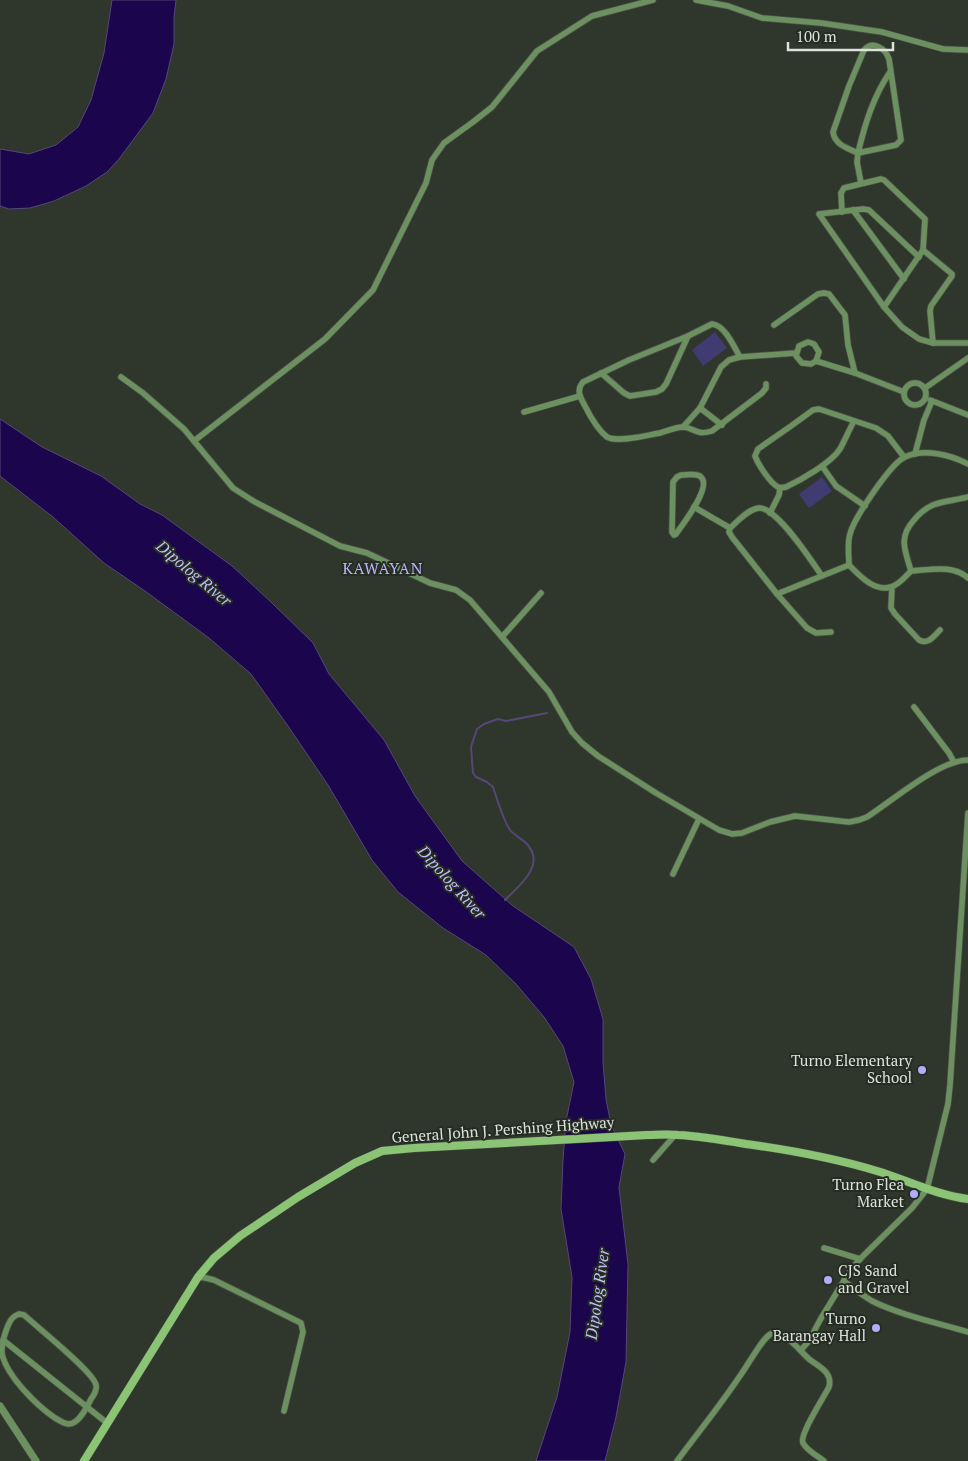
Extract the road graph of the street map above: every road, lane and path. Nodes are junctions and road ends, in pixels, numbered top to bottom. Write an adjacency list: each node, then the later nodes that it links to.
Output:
1 (653, 0): 36 (street)
2 (696, 0): 3 (street)
3 (968, 50)
4 (890, 72): 5 (street); 5 (street); 5 (street)
5 (858, 153): 6 (street)
6 (862, 183): 8 (street); 9 (street)
7 (853, 210): 8 (street); 10 (street); 11 (street)
8 (842, 212): 12 (street)
9 (923, 250): 10 (street); 15 (street)
10 (918, 257): 11 (street)
11 (904, 279): 12 (street)
12 (884, 307): 15 (street)
13 (774, 325): 22 (street)
14 (688, 336): 18 (street); 21 (street); 21 (street)
15 (934, 343): 16 (street)
16 (968, 343)
17 (796, 353): 18 (street); 20 (street); 20 (street)
18 (740, 357): 30 (street)
19 (968, 358): 25 (street)
20 (816, 361): 22 (street)
21 (600, 373): 27 (street)
22 (855, 373): 26 (street)
23 (121, 377): 36 (street)
24 (766, 384): 34 (street)
25 (925, 388): 26 (street); 28 (street)
26 (904, 392): 28 (street)
27 (580, 396): 31 (street); 35 (street)
28 (926, 398): 29 (street)
29 (932, 402): 32 (street); 37 (street)
30 (700, 408): 34 (street); 35 (street)
31 (524, 412)
32 (968, 414)
33 (854, 421): 38 (street); 40 (street); 41 (street)
34 (722, 425): 35 (street)
35 (683, 427)
36 (194, 441): 56 (street)
37 (915, 454): 38 (street); 39 (street)
38 (904, 457): 43 (street)
39 (968, 464)
40 (822, 466): 41 (street); 43 (street)
41 (780, 488): 45 (street)
42 (968, 497): 48 (street)
43 (865, 506): 47 (street)
44 (694, 507): 44 (street); 46 (street)
45 (770, 513): 46 (street); 49 (street)
46 (730, 528): 53 (street)
47 (849, 565): 49 (street); 51 (street)
48 (911, 572): 50 (street); 51 (street)
49 (822, 576): 53 (street)
50 (968, 578)
51 (892, 587): 54 (street)
52 (541, 593): 56 (street)
53 (777, 594): 55 (street)
54 (940, 630)
55 (831, 632)
56 (502, 637): 61 (street)
57 (914, 708): 59 (street)
58 (968, 760): 59 (street)
59 (954, 762): 61 (street)
60 (968, 813): 63 (street)
61 (699, 819): 62 (street)
62 (673, 874)
63 (960, 938): 64 (street); 67 (street)
64 (968, 938)
65 (676, 1134): 66 (street); 67 (main road, General John J. Pershing Highway); 71 (main road, General John J. Pershing Highway)
66 (653, 1160)
67 (927, 1189): 68 (main road, General John J. Pershing Highway); 70 (street)
68 (968, 1199)
69 (824, 1248): 70 (street)
70 (860, 1259): 72 (street)
71 (198, 1277): 78 (street); 79 (main road, General John J. Pershing Highway)
72 (844, 1281): 73 (street); 75 (street)
73 (968, 1332)
74 (3, 1340): 77 (street); 77 (street); 77 (street)
75 (801, 1350): 82 (street); 83 (street)
76 (0, 1406): 80 (street)
77 (87, 1407): 79 (street)
78 (284, 1411)
79 (107, 1423): 81 (main road, General John J. Pershing Highway)
80 (36, 1461)
81 (84, 1461)
82 (677, 1461)
83 (824, 1461)

